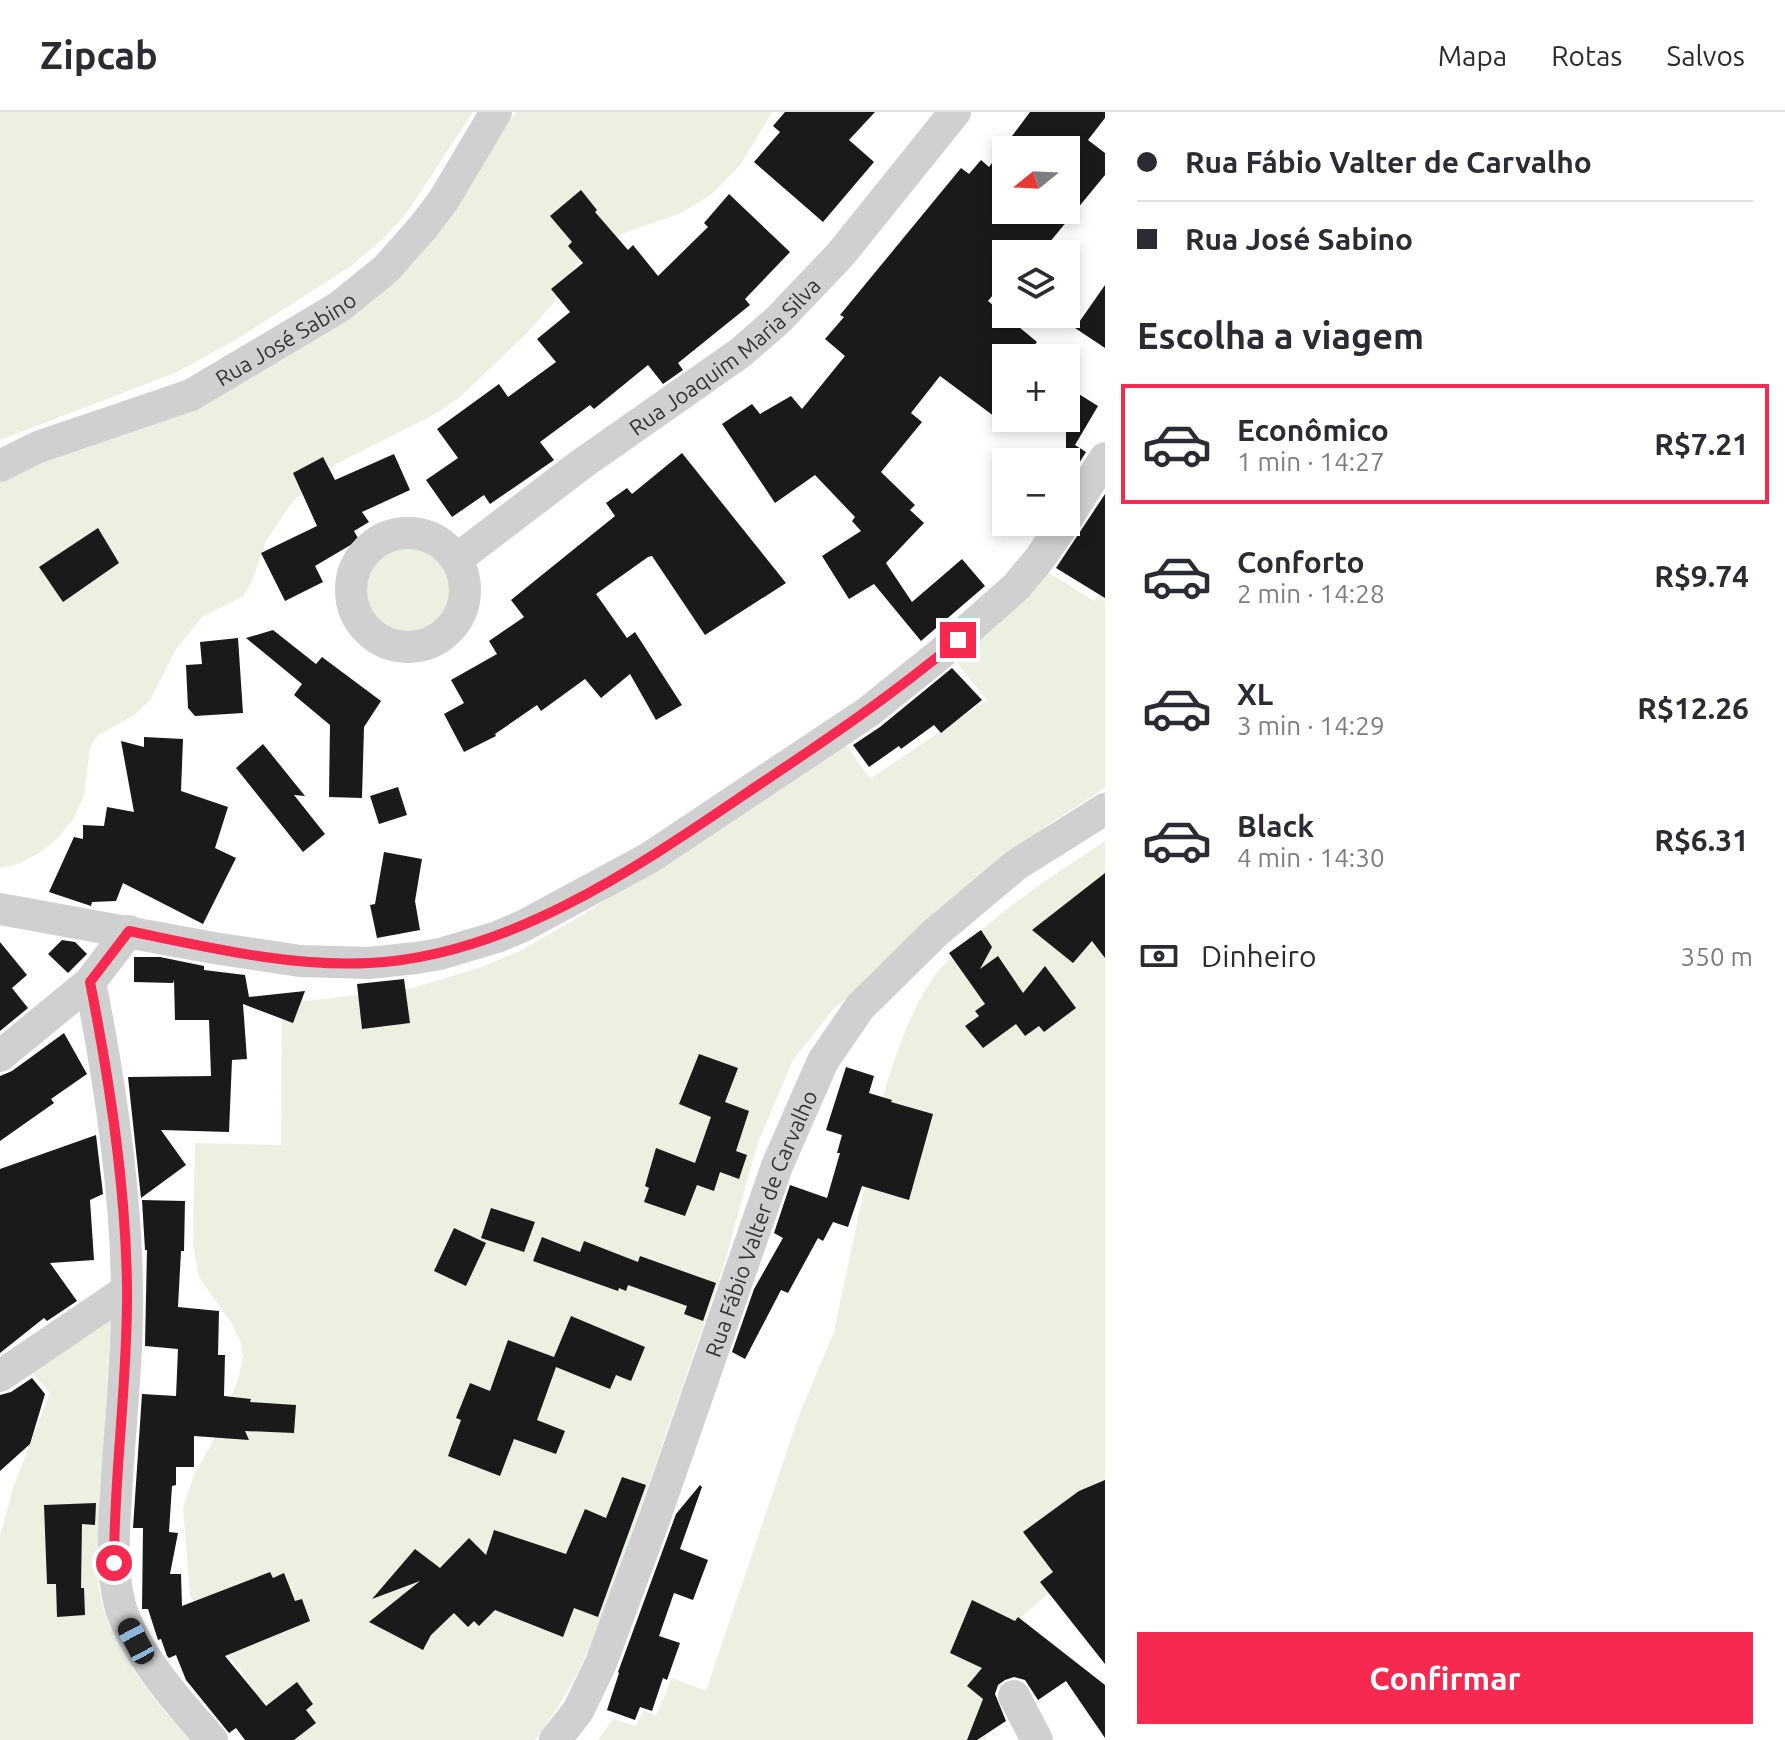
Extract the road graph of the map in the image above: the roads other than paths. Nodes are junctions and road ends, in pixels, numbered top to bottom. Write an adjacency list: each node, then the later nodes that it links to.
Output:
1 (496, 112): 4 (street, Rua José Sabino)
2 (955, 112): 7 (street, Rua Joaquim Maria Silva)
3 (1105, 458): 5 (street)
4 (0, 466)
5 (1080, 497)
6 (1055, 536): 10 (street)
7 (457, 559)
8 (1105, 809): 17 (street, Rua Fábio Valter de Carvalho)
9 (0, 909): 10 (street)
10 (129, 931): 11 (street)
11 (90, 982): 12 (street); 13 (street)
12 (0, 1056)
13 (127, 1290): 14 (street); 16 (street)
14 (0, 1376)
15 (1014, 1696): 18 (street)
16 (212, 1740)
17 (555, 1740)
18 (1037, 1740)

